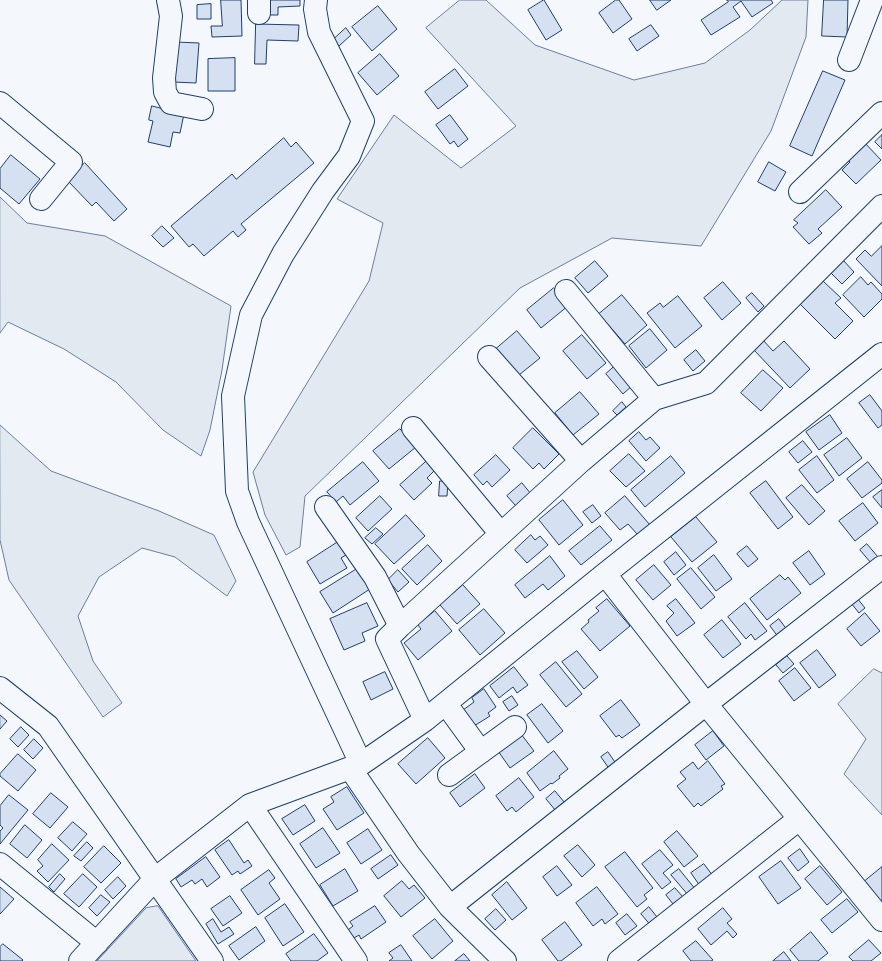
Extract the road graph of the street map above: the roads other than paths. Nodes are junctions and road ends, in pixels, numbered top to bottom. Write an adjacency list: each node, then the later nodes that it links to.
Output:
1 (168, 0): 6 (street)
2 (316, 0): 28 (street)
3 (872, 0): 4 (street)
4 (849, 60)
5 (0, 103): 9 (street)
6 (202, 109)
7 (882, 113): 8 (street)
8 (800, 192)
9 (41, 199)
10 (882, 206): 14 (street)
11 (566, 291): 14 (street)
12 (882, 354): 20 (street)
13 (490, 357): 16 (street)
14 (654, 398): 16 (street)
15 (413, 428): 18 (street)
16 (581, 461): 18 (street)
17 (326, 507): 21 (street)
18 (501, 534): 21 (street)
19 (882, 567): 24 (street)
20 (605, 574): 23 (street); 24 (street)
21 (400, 626): 25 (street)
22 (0, 688): 33 (street)
23 (446, 704): 25 (street); 27 (street)
24 (706, 704): 31 (street); 34 (street)
25 (425, 720): 28 (street)
26 (515, 727): 27 (street)
27 (481, 752): 29 (street)
28 (355, 766): 30 (street); 34 (street)
29 (449, 775)
30 (250, 805): 33 (street); 39 (street)
31 (799, 819): 35 (street); 41 (street)
32 (0, 864): 36 (street)
33 (155, 879): 36 (street); 38 (street)
34 (450, 907): 40 (street)
35 (882, 920)
36 (97, 944): 37 (street)
37 (80, 961)
38 (212, 961)
39 (356, 961)
40 (505, 961)
41 (619, 961)

